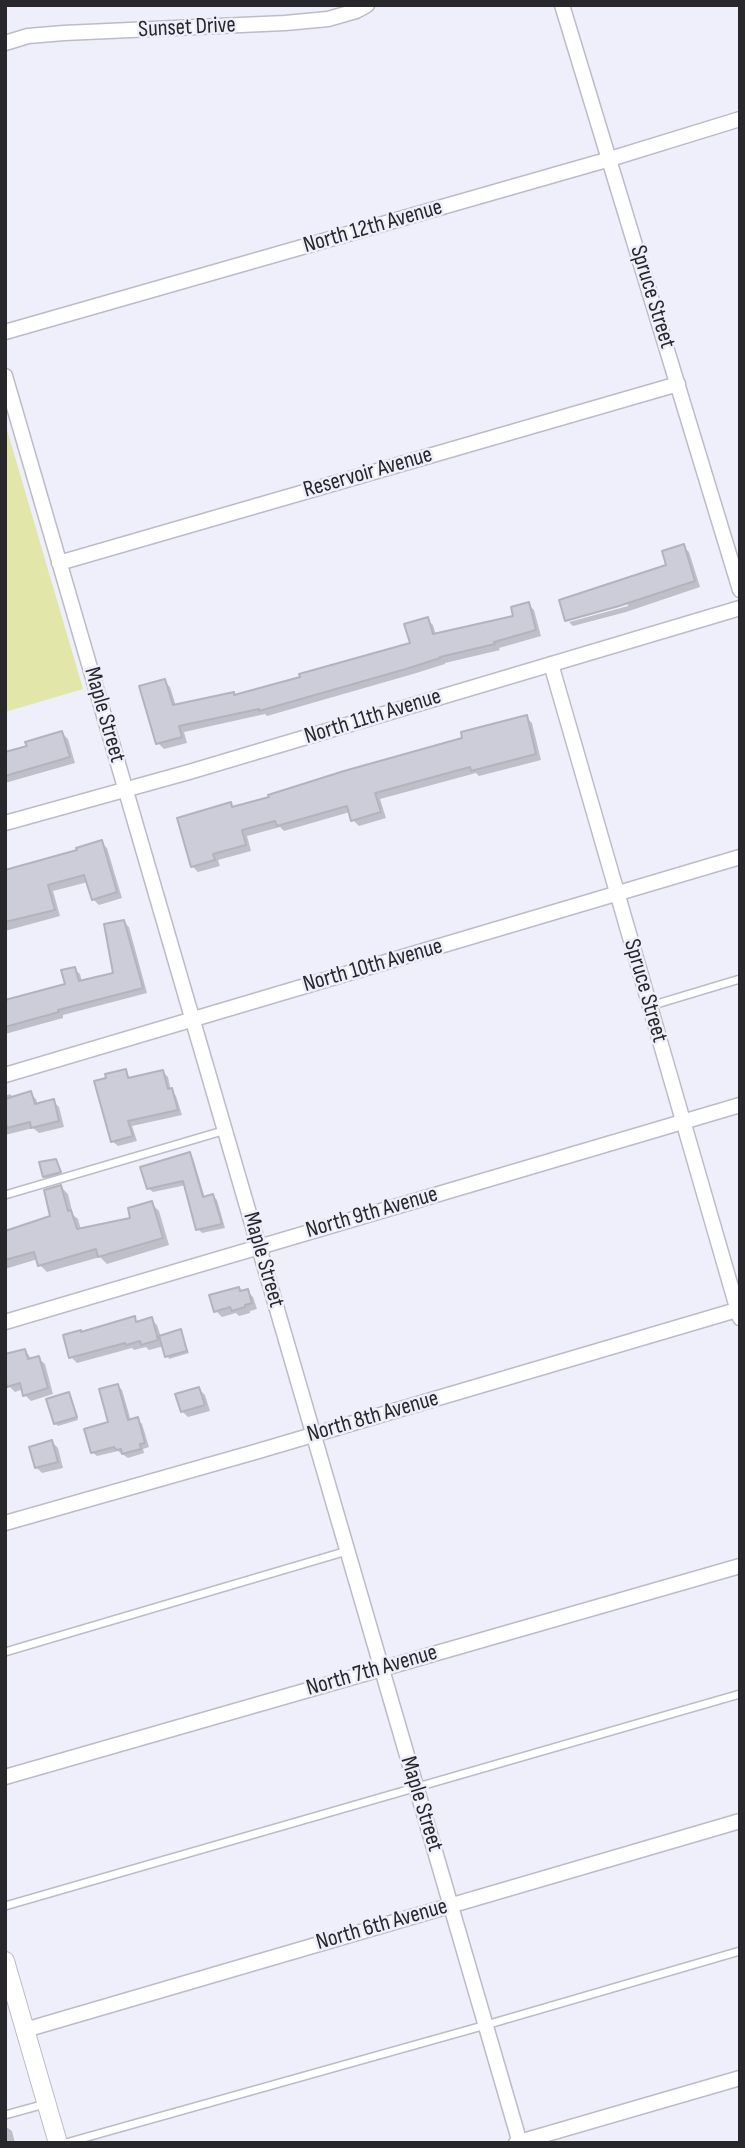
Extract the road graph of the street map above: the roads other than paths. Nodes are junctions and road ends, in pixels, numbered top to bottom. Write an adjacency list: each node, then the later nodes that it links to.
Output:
1 (367, 5): 3 (street, Sunset Drive)
2 (562, 5): 5 (street, Spruce Street)
3 (5, 43)
4 (740, 119): 5 (street, North 12th Avenue)
5 (610, 159): 6 (street, North 12th Avenue); 8 (street, Spruce Street)
6 (5, 332)
7 (5, 376): 9 (street, Maple Street)
8 (678, 384): 9 (street, Reservoir Avenue); 10 (street, Spruce Street)
9 (59, 562): 13 (street, Maple Street)
10 (740, 590)
11 (740, 608): 12 (street, North 11th Avenue)
12 (551, 664): 13 (street, North 11th Avenue); 16 (street, Spruce Street)
13 (126, 789): 14 (street, North 11th Avenue); 19 (street, Maple Street)
14 (5, 823)
15 (740, 857): 16 (street, North 10th Avenue)
16 (617, 894): 18 (street, Spruce Street); 19 (street, North 10th Avenue)
17 (740, 979): 18 (lane)
18 (649, 1006): 22 (street, Spruce Street)
19 (193, 1019): 20 (street, North 10th Avenue); 23 (street, Maple Street)
20 (5, 1074)
21 (740, 1105): 22 (street, North 9th Avenue)
22 (682, 1122): 25 (street, North 9th Avenue); 26 (street, Spruce Street)
23 (226, 1130): 24 (lane); 25 (street, Maple Street)
24 (5, 1195)
25 (260, 1246): 27 (street, North 9th Avenue); 28 (street, Maple Street)
26 (739, 1313): 28 (street, North 8th Avenue)
27 (5, 1322)
28 (313, 1434): 29 (street, North 8th Avenue); 30 (street, Maple Street)
29 (5, 1523)
30 (347, 1551): 32 (lane); 33 (street, Maple Street)
31 (740, 1566): 33 (street, North 7th Avenue)
32 (5, 1652)
33 (381, 1668): 35 (street, North 7th Avenue); 36 (street, Maple Street)
34 (740, 1694): 36 (lane)
35 (5, 1777)
36 (416, 1788): 38 (street, Maple Street); 39 (lane)
37 (740, 1821): 38 (street, North 6th Avenue)
38 (451, 1905): 42 (street, Maple Street); 43 (street, North 6th Avenue)
39 (5, 1906)
40 (740, 1951): 42 (lane)
41 (7, 1973): 43 (street)
42 (486, 2025): 47 (street, Maple Street); 49 (lane)
43 (25, 2030): 45 (street)
44 (740, 2078): 47 (street)
45 (47, 2104): 46 (lane); 48 (street)
46 (5, 2115)
47 (519, 2142)
48 (58, 2143)
49 (66, 2143)

